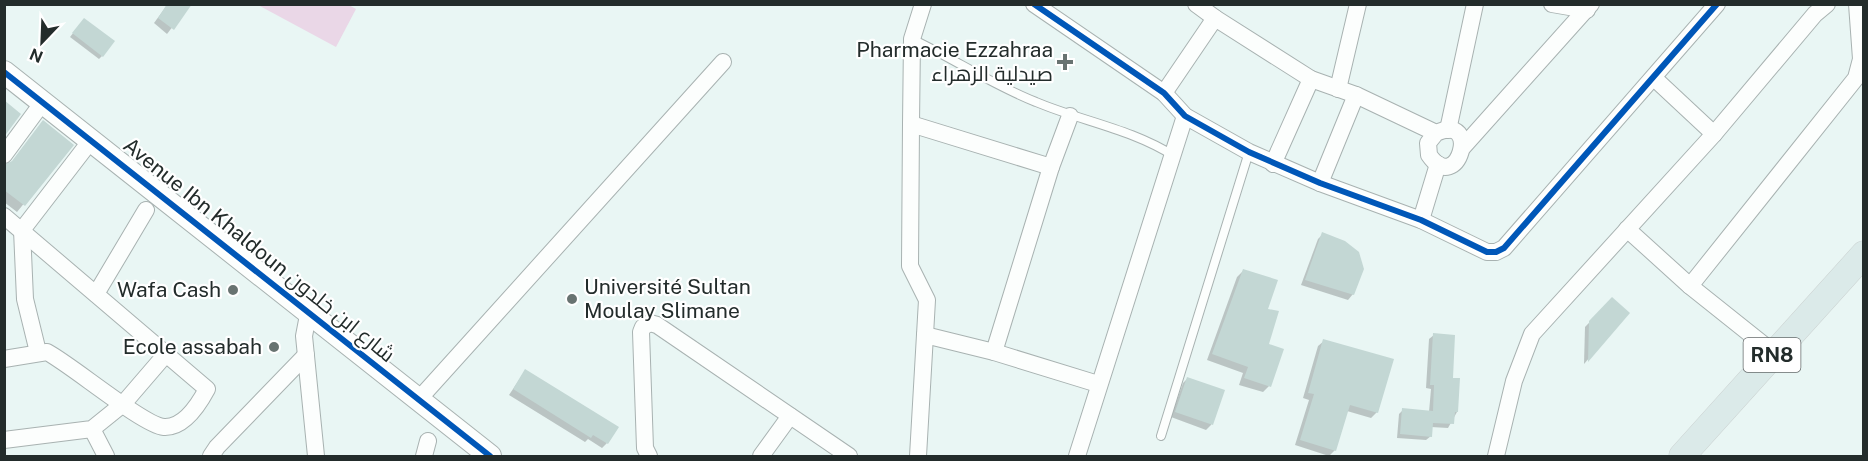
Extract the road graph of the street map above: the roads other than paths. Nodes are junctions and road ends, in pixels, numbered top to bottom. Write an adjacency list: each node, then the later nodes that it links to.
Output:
1 (923, 4): 12 (street)
2 (1034, 4): 18 (street)
3 (1196, 4): 11 (street)
4 (1358, 4): 17 (street)
5 (1475, 4): 24 (street)
6 (1552, 4): 10 (street)
7 (1717, 4): 15 (street)
8 (1827, 4): 25 (street)
9 (1857, 4): 42 (street)
10 (1589, 7): 27 (street)
11 (1215, 18): 16 (street); 18 (street)
12 (912, 39): 21 (lane); 23 (street)
13 (723, 62): 53 (street)
14 (4, 72): 20 (street, Avenue Ibn Khaldoun شارع ابن خلدون)
15 (1654, 78): 25 (street); 37 (street)
16 (1311, 79): 17 (street); 31 (street)
17 (1338, 89): 19 (street)
18 (1164, 93): 22 (street)
19 (1356, 95): 24 (street); 34 (street)
20 (43, 102): 26 (street, Avenue Ibn Khaldoun شارع ابن خلدون); 29 (street)
21 (1070, 116): 30 (lane); 33 (street)
22 (1185, 116): 28 (street); 30 (street)
23 (911, 124): 33 (street); 45 (street)
24 (1442, 131): 27 (street); 32 (street)
25 (1714, 134): 38 (street)
26 (92, 139): 39 (street); 44 (street, Avenue Ibn Khaldoun شارع ابن خلدون)
27 (1464, 147): 32 (street)
28 (1249, 152): 31 (street); 57 (lane)
29 (4, 155)
30 (1173, 156): 52 (street)
31 (1273, 164): 34 (street)
32 (1438, 164): 37 (street)
33 (1051, 166): 47 (street)
34 (1320, 183): 37 (street)
35 (146, 210): 43 (street)
36 (4, 216): 39 (street)
37 (1421, 220)
38 (1627, 229): 42 (street); 69 (street)
39 (22, 230): 43 (street); 46 (street)
40 (1863, 254): 48 (main road, RN8)
41 (1863, 276): 71 (main road, RN8)
42 (1690, 286): 48 (street)
43 (96, 294): 49 (street)
44 (309, 310): 50 (street); 53 (street, Avenue Ibn Khaldoun شارع ابن خلدون)
45 (925, 335): 47 (street); 67 (street)
46 (38, 352): 51 (street); 54 (street)
47 (994, 352): 52 (street)
48 (1774, 353): 70 (main road, RN8)
49 (166, 354): 54 (street); 54 (street)
50 (306, 355): 61 (street); 62 (street)
51 (4, 359)
52 (1098, 384): 68 (street)
53 (419, 399): 63 (street, Avenue Ibn Khaldoun شارع ابن خلدون)
54 (123, 404): 56 (street)
55 (790, 416): 64 (street); 65 (street); 66 (street)
56 (92, 429): 58 (street); 60 (street)
57 (1161, 436)
58 (5, 440): 59 (street)
59 (8, 456)
60 (106, 456)
61 (211, 456)
62 (316, 456)
63 (490, 456)
64 (649, 456)
65 (761, 456)
66 (849, 456)
67 (918, 456)
68 (1077, 456)
69 (1496, 456)
70 (1682, 456)
71 (1701, 456)

